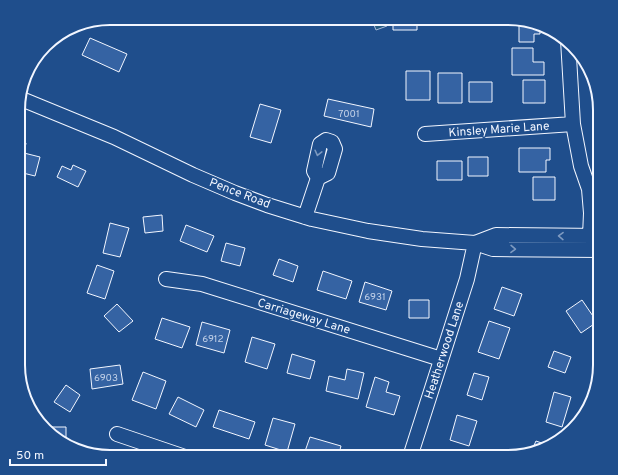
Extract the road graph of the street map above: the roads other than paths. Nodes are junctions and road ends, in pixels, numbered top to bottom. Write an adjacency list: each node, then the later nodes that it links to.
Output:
1 (569, 51): 3 (street)
2 (26, 101): 6 (street, Pence Road)
3 (573, 124): 4 (street, Kinsley Marie Lane); 7 (street)
4 (425, 134)
5 (318, 178): 6 (street)
6 (305, 217): 9 (street, Pence Road)
7 (593, 224)
8 (593, 236): 9 (street, Pence Road, one-way to 9)
9 (475, 243): 10 (street, Pence Road, one-way to 10); 12 (street, Heatherwood Lane)
10 (593, 250)
11 (166, 279): 12 (street, Carriageway Lane)
12 (442, 359): 15 (street, Heatherwood Lane)
13 (117, 434): 14 (street)
14 (164, 450)
15 (412, 450)

